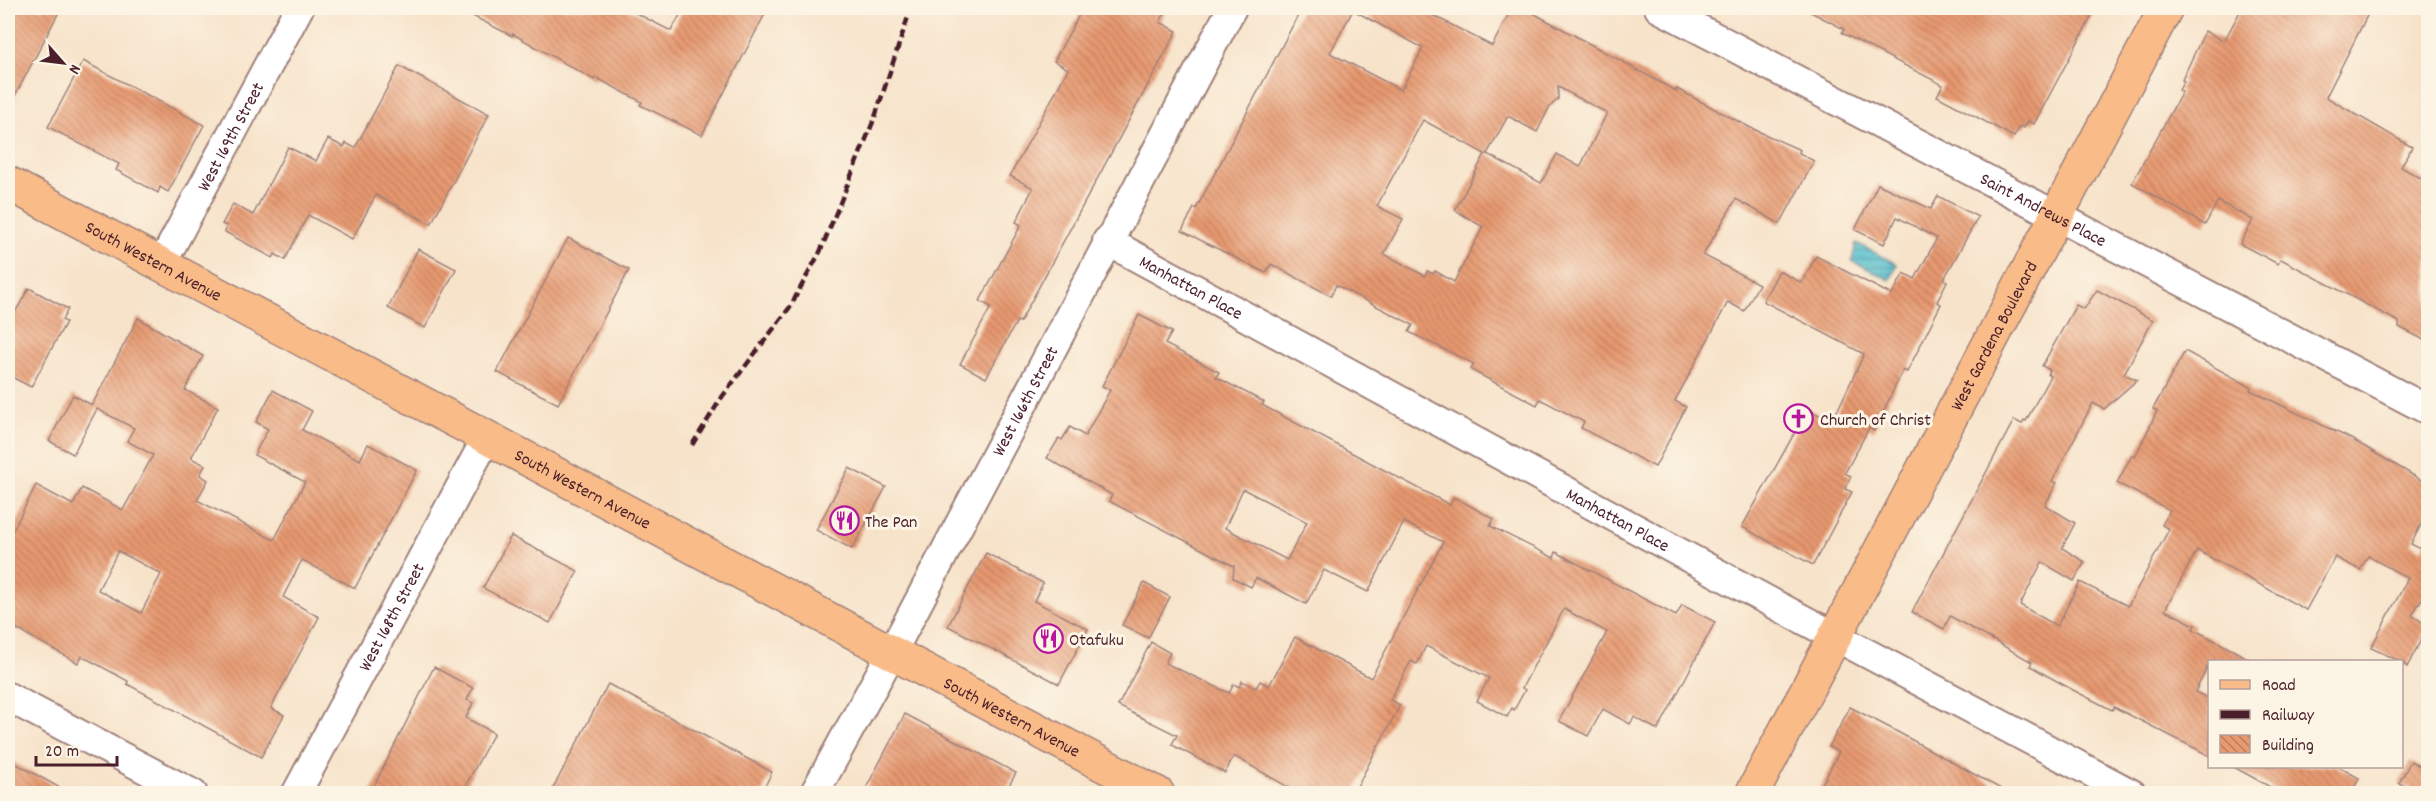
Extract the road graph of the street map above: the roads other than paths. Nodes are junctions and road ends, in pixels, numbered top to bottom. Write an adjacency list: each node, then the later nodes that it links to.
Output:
1 (299, 8): 8 (street, West 169th Street)
2 (1232, 8): 7 (street, West 166th Street)
3 (1659, 8): 6 (street, Saint Andrews Place)
4 (2166, 8): 6 (main road, West Gardena Boulevard)
5 (8, 183): 8 (main road, South Western Avenue)
6 (2056, 216): 9 (street, Saint Andrews Place); 11 (main road, West Gardena Boulevard)
7 (1107, 241): 11 (street, Manhattan Place); 12 (street, West 166th Street)
8 (161, 266): 10 (main road, South Western Avenue)
9 (2428, 410)
10 (486, 439): 12 (main road, South Western Avenue); 15 (street, West 168th Street)
11 (1836, 636): 18 (main road, West Gardena Boulevard); 19 (street, Manhattan Place)
12 (891, 654): 16 (street, West 166th Street); 17 (main road, South Western Avenue)
13 (8, 697): 14 (street)
14 (193, 794)
15 (296, 794)
16 (814, 794)
17 (1158, 794)
18 (1752, 794)
19 (2132, 794)

